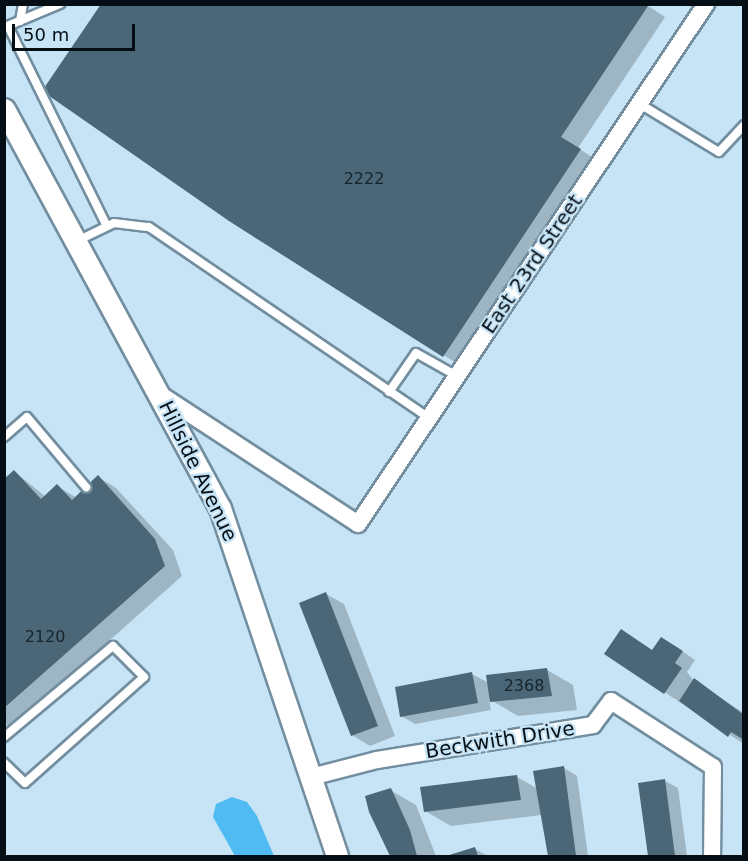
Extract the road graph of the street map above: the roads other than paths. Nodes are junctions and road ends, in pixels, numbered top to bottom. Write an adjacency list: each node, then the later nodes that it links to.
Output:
1 (23, 4): 4 (lane)
2 (60, 4): 4 (lane)
3 (706, 4): 6 (street, East 23rd Street)
4 (20, 21): 5 (lane)
5 (6, 26): 9 (lane)
6 (640, 104): 8 (lane); 11 (street, East 23rd Street)
7 (4, 109): 10 (street, Hillside Avenue)
8 (744, 125)
9 (107, 226): 10 (lane); 12 (lane)
10 (77, 241): 13 (street, Hillside Avenue)
11 (457, 376): 12 (lane); 14 (street, East 23rd Street)
12 (389, 392): 14 (lane)
13 (161, 395): 14 (street, East 23rd Street); 19 (street, Hillside Avenue)
14 (429, 418)
15 (4, 437): 16 (lane)
16 (86, 487)
17 (4, 737): 18 (lane)
18 (4, 764)
19 (311, 777): 20 (street, Hillside Avenue); 21 (street, Beckwith Drive)
20 (337, 856)
21 (712, 856)

